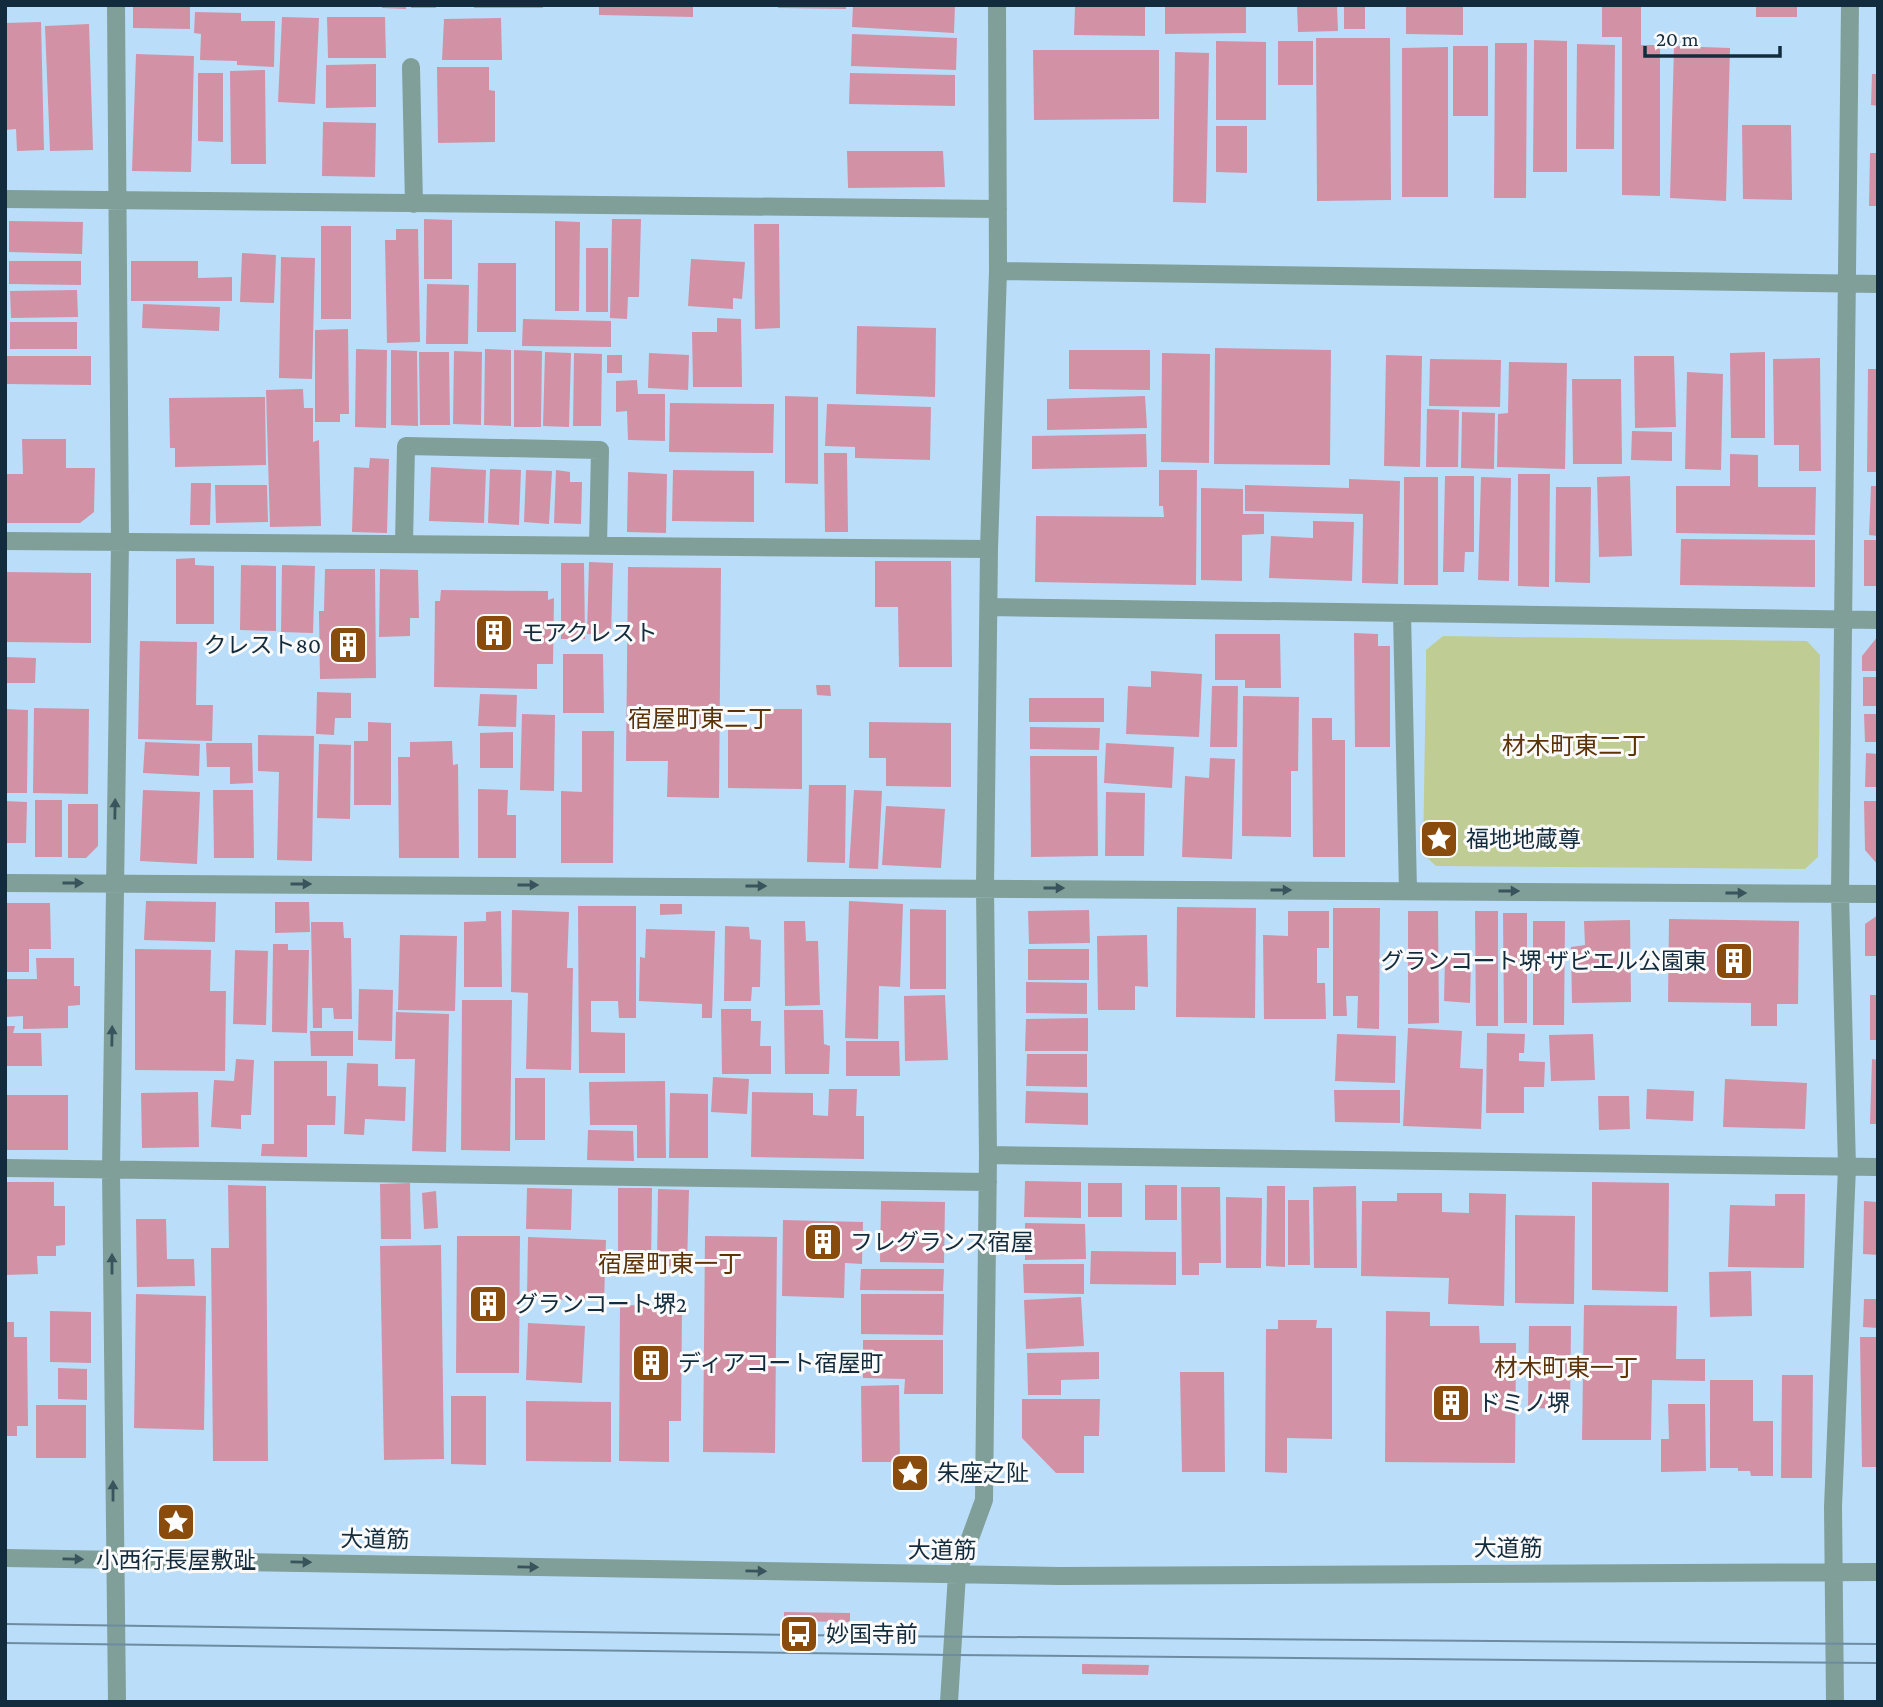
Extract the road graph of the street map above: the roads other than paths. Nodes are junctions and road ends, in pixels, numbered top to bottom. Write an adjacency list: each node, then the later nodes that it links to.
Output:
1 (116, 5): 6 (street)
2 (997, 5): 8 (street)
3 (1850, 5): 10 (street)
4 (411, 68): 7 (street)
5 (5, 199): 6 (street)
6 (116, 201): 7 (street); 13 (street)
7 (414, 204): 8 (street)
8 (998, 209): 9 (street)
9 (998, 271): 10 (street); 16 (street)
10 (1848, 284): 11 (street); 19 (street)
11 (1878, 284)
12 (5, 541): 13 (street)
13 (120, 542): 14 (street); 22 (street, one-way to 13)
14 (404, 544): 15 (street); 15 (street)
15 (598, 546): 16 (street)
16 (989, 549): 17 (street)
17 (989, 607): 18 (street); 23 (street)
18 (1402, 613): 19 (street); 24 (street)
19 (1843, 619): 20 (street); 25 (street)
20 (1878, 620)
21 (5, 883): 22 (street, one-way to 22)
22 (114, 883): 23 (street, one-way to 23); 31 (street, one-way to 22)
23 (985, 887): 24 (street, one-way to 24); 27 (street)
24 (1408, 891): 25 (street, one-way to 25)
25 (1840, 894): 26 (street); 28 (street)
26 (1878, 894)
27 (988, 1155): 28 (street); 32 (street)
28 (1847, 1167): 29 (street); 35 (street)
29 (1878, 1167)
30 (5, 1168): 31 (street)
31 (111, 1169): 32 (street); 34 (street, one-way to 31)
32 (988, 1182): 37 (street)
33 (5, 1558): 34 (street, 大道筋, one-way to 34)
34 (114, 1559): 37 (street, 大道筋, one-way to 37); 38 (street)
35 (1834, 1571): 36 (street, 大道筋); 37 (street, 大道筋); 40 (street)
36 (1878, 1572)
37 (957, 1574): 39 (street)
38 (117, 1702)
39 (949, 1702)
40 (1835, 1702)

